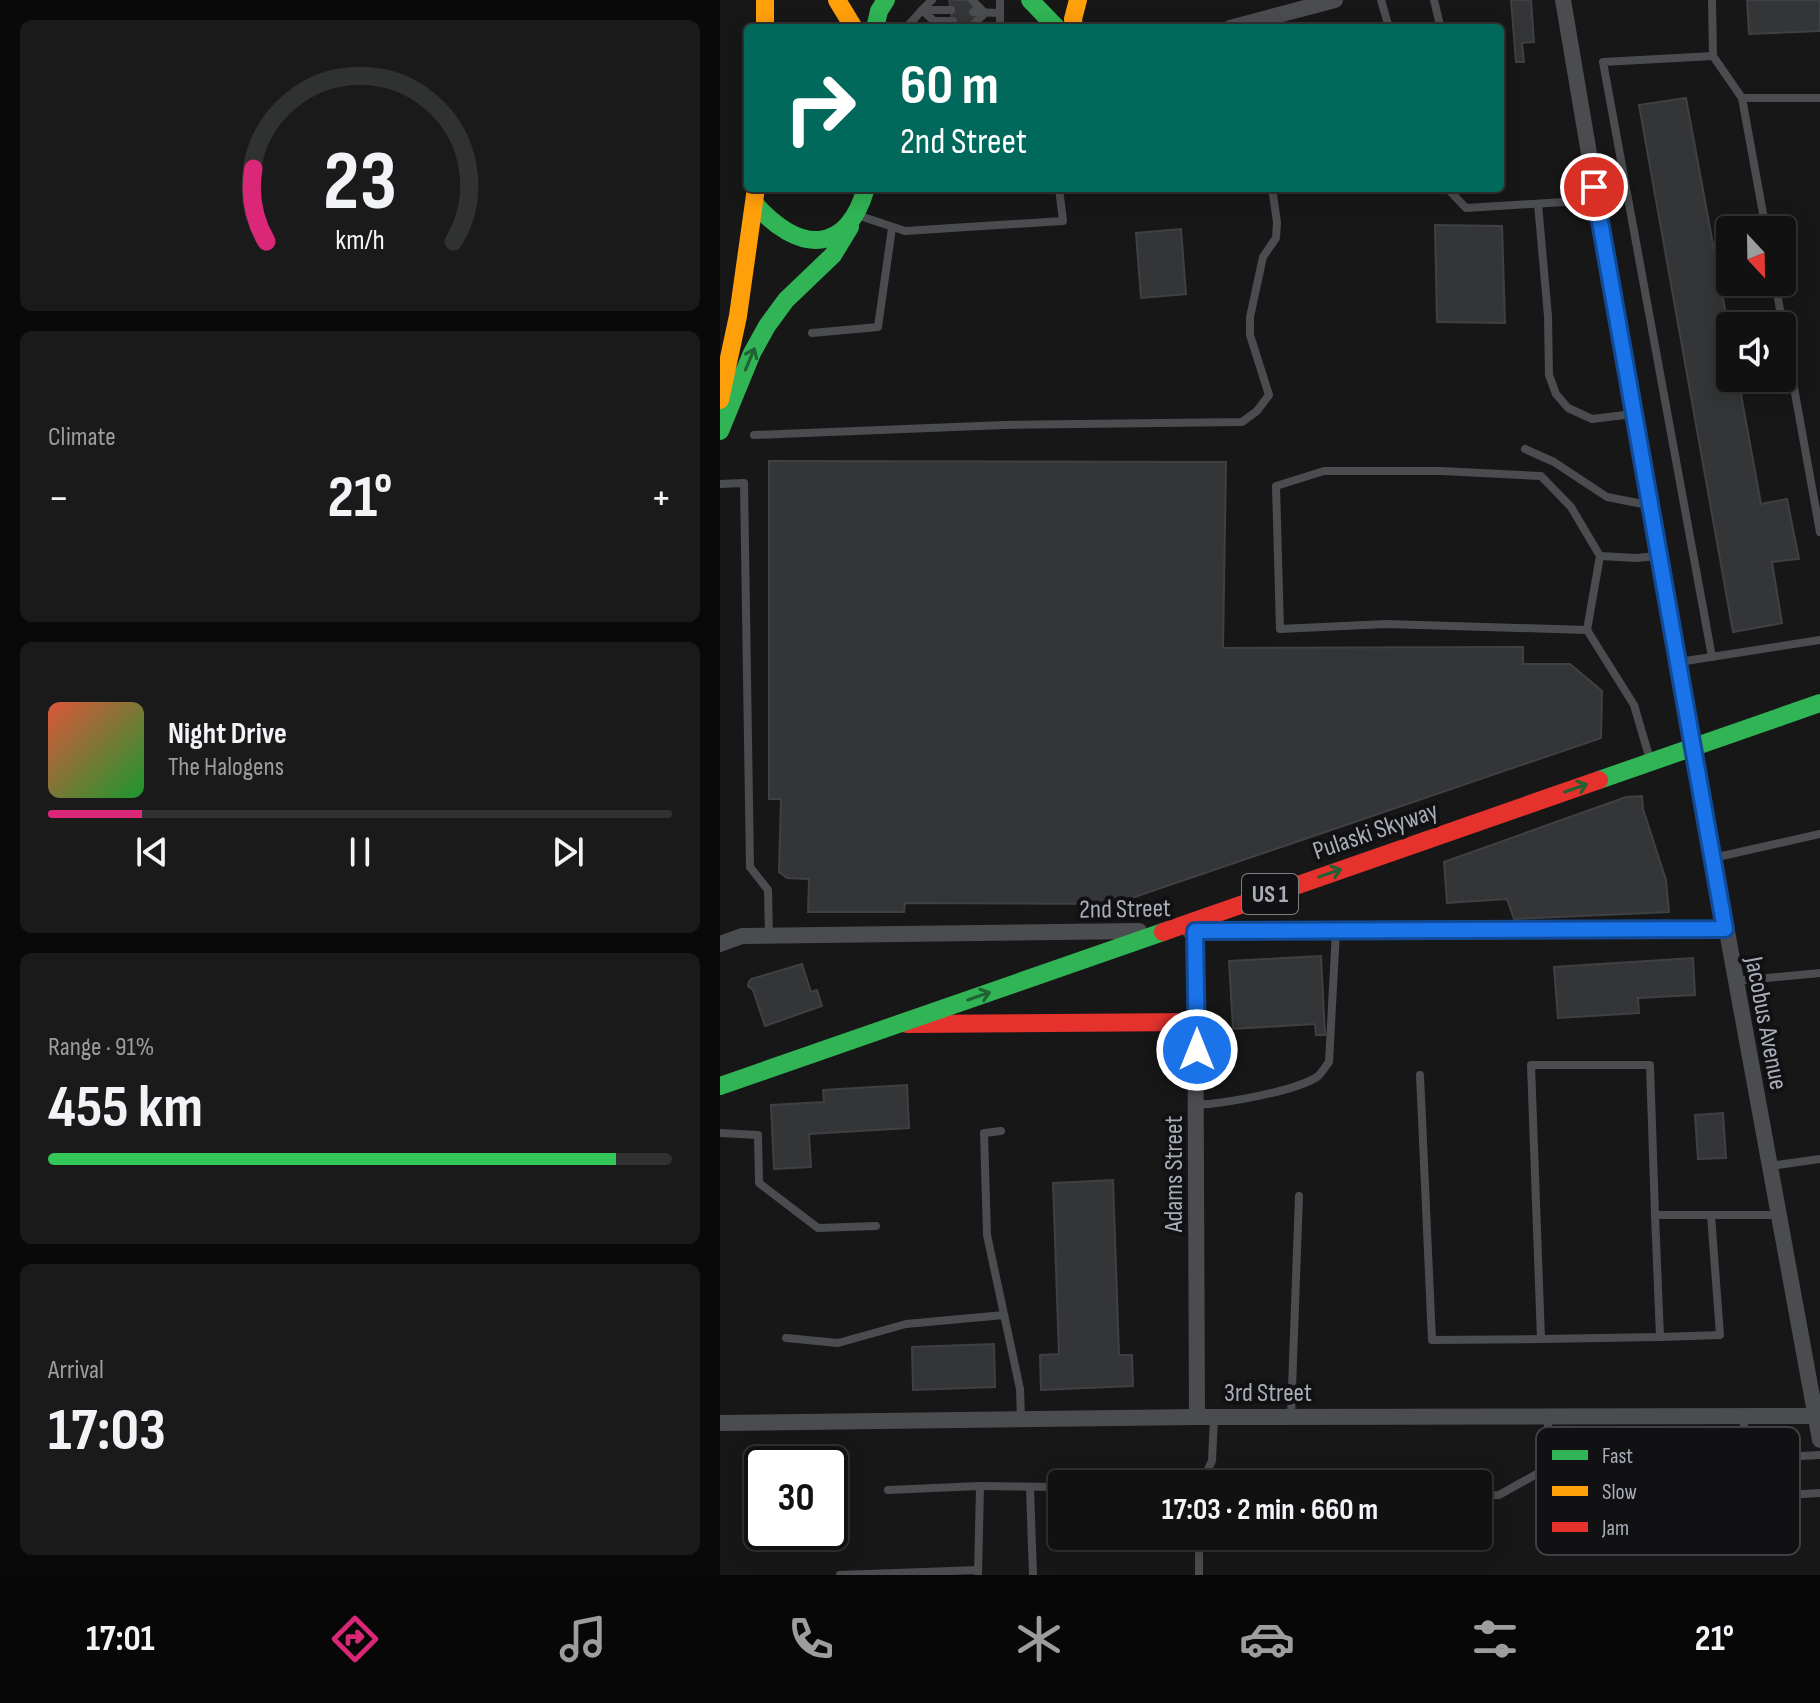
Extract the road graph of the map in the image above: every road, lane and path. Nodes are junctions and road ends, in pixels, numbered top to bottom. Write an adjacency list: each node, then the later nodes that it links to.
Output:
1 (837, 0): 21 (main road)
2 (886, 0): 22 (main road)
3 (932, 0): 13 (lane)
4 (972, 0): 16 (lane)
5 (1000, 0): 17 (lane)
6 (1030, 0): 25 (main road)
7 (1078, 0): 26 (main road)
8 (1335, 0): 27 (street)
9 (1381, 0): 28 (lane)
10 (1434, 0): 19 (lane)
11 (1563, 0): 37 (street, Jacobus Avenue)
12 (1712, 0): 29 (lane)
13 (922, 10): 14 (lane); 18 (lane); 23 (lane)
14 (951, 10)
15 (973, 12): 16 (lane)
16 (985, 13): 17 (lane); 20 (lane)
17 (999, 13): 24 (lane)
18 (953, 21)
19 (1439, 21)
20 (975, 23)
21 (852, 24)
22 (876, 24)
23 (910, 24)
24 (1000, 24)
25 (1053, 24)
26 (1074, 24)
27 (1247, 24)
28 (1388, 24)
29 (1713, 56): 30 (lane); 56 (lane)
30 (1742, 98): 31 (lane); 39 (lane)
31 (1820, 98)
32 (865, 192): 40 (main road)
33 (1059, 192): 41 (lane)
34 (1273, 192): 47 (lane)
35 (1451, 192): 38 (lane)
36 (756, 196): 40 (main road); 44 (main road)
37 (1597, 200): 38 (lane); 45 (street, Jacobus Avenue)
38 (1538, 204): 45 (lane)
39 (1763, 216)
40 (854, 222): 41 (lane); 46 (main road, one-way to 40)
41 (892, 228): 43 (lane)
42 (1778, 296): 51 (lane)
43 (812, 333)
44 (720, 400)
45 (1634, 414): 50 (street, Jacobus Avenue)
46 (720, 431)
47 (754, 435)
48 (1525, 449): 50 (lane)
49 (720, 484): 66 (lane)
50 (1649, 505): 53 (street, Jacobus Avenue)
51 (1820, 532)
52 (1600, 556): 53 (lane); 54 (lane); 54 (lane)
53 (1658, 556): 57 (street, Jacobus Avenue)
54 (1587, 630): 60 (lane)
55 (1820, 640): 56 (lane)
56 (1712, 657): 57 (lane)
57 (1679, 662): 62 (street, Jacobus Avenue)
58 (1820, 687): 71 (main road, Pulaski Skyway / US 1)
59 (1820, 703): 74 (main road, Pulaski Skyway / US 1, one-way to 59, bridge)
60 (1652, 765)
61 (1820, 834): 62 (lane)
62 (1712, 858): 63 (street, Jacobus Avenue)
63 (1725, 929): 64 (street, 2nd Street); 69 (street, Jacobus Avenue)
64 (1336, 930): 65 (street, 2nd Street); 75 (lane)
65 (1195, 931): 66 (street, 2nd Street); 70 (street, Adams Street)
66 (769, 936): 67 (street, 2nd Street)
67 (720, 944)
68 (1820, 973): 69 (lane)
69 (1734, 981): 79 (street, Jacobus Avenue)
70 (1197, 1022): 73 (main road, bridge); 75 (street, Adams Street)
71 (720, 1068)
72 (1420, 1075): 88 (lane)
73 (720, 1077)
74 (720, 1086)
75 (1197, 1105): 92 (street, Adams Street)
76 (1001, 1131): 85 (lane)
77 (720, 1133): 84 (lane)
78 (1820, 1159): 79 (lane)
79 (1769, 1166): 83 (street, Jacobus Avenue)
80 (1299, 1196): 89 (lane)
81 (1655, 1215): 82 (lane); 86 (lane); 88 (lane)
82 (1711, 1215): 83 (lane); 86 (lane)
83 (1778, 1215): 91 (street, Jacobus Avenue)
84 (876, 1226)
85 (1004, 1315): 87 (lane); 94 (lane)
86 (1660, 1337): 88 (lane)
87 (786, 1338)
88 (1541, 1339)
89 (1291, 1416): 90 (street, 3rd Street); 92 (street, 3rd Street)
90 (1548, 1416): 93 (street, 3rd Street); 96 (lane)
91 (1815, 1416): 93 (street, 3rd Street); 98 (street, Jacobus Avenue)
92 (1205, 1417): 94 (street, 3rd Street); 101 (lane)
93 (1743, 1417): 97 (lane)
94 (1021, 1419): 95 (street, 3rd Street)
95 (720, 1423)
96 (1548, 1427)
97 (1744, 1427)
98 (1820, 1440)
99 (1820, 1455): 100 (lane)
100 (1800, 1456)
101 (1208, 1470)
102 (1536, 1474): 109 (lane)
103 (980, 1486): 104 (lane); 106 (lane); 111 (lane)
104 (1030, 1487): 105 (lane); 113 (lane)
105 (1048, 1487)
106 (888, 1490)
107 (1820, 1493): 108 (lane)
108 (1800, 1494)
109 (1492, 1495)
110 (1199, 1550): 114 (lane)
111 (978, 1573): 112 (lane)
112 (840, 1575)
113 (1033, 1575)
114 (1199, 1575)

